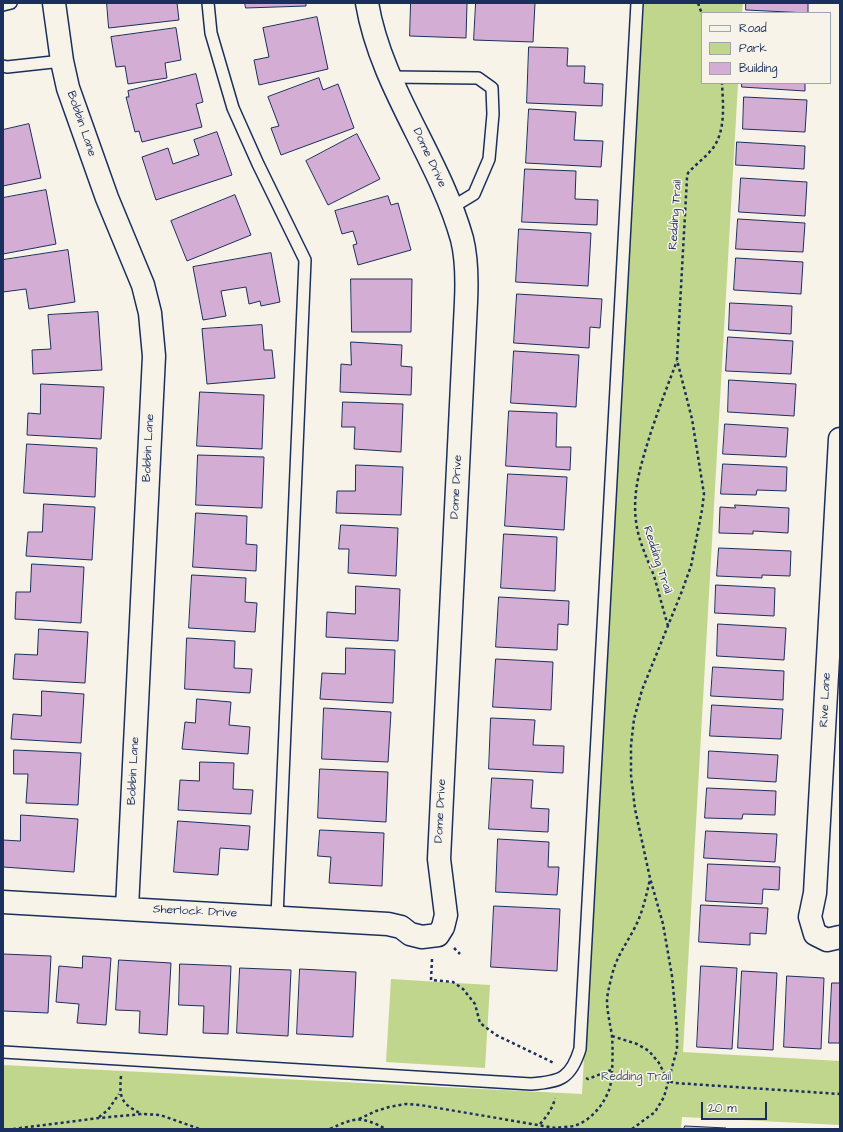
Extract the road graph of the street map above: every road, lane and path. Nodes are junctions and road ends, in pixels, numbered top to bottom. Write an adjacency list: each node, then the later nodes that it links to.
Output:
1 (11, 3): 6 (lane)
2 (54, 3): 7 (street, Bobbin Lane)
3 (208, 3): 18 (lane)
4 (367, 3): 9 (street, Dome Drive)
5 (637, 3): 24 (lane)
6 (3, 5)
7 (62, 61): 8 (lane); 17 (street, Bobbin Lane)
8 (3, 66)
9 (391, 77): 11 (street, Dome Drive); 11 (lane)
10 (722, 84): 12 (path, Redding Trail)
11 (451, 208): 19 (street, Dome Drive)
12 (677, 360): 14 (path, Redding Trail); 14 (path, Redding Trail)
13 (840, 439): 20 (street, Rive Lane)
14 (668, 626): 15 (path, Redding Trail)
15 (650, 878): 22 (path, Redding Trail); 26 (path, Redding Trail)
16 (3, 902): 17 (street, Sherlock Drive)
17 (127, 908): 18 (street, Sherlock Drive)
18 (277, 917): 19 (street, Sherlock Drive)
19 (388, 924)
20 (840, 937)
21 (432, 959): 25 (path)
22 (612, 1036): 26 (path); 31 (path, Redding Trail)
23 (3, 1052): 24 (lane)
24 (122, 1059): 27 (path)
25 (555, 1064)
26 (668, 1080): 28 (path); 36 (path, Redding Trail)
27 (120, 1094): 29 (path); 30 (path)
28 (840, 1094)
29 (142, 1114): 30 (path); 33 (path)
30 (98, 1118): 32 (path)
31 (359, 1119): 34 (path, Redding Trail); 35 (path)
32 (13, 1129)
33 (200, 1129)
34 (330, 1129)
35 (386, 1129)
36 (632, 1129)

